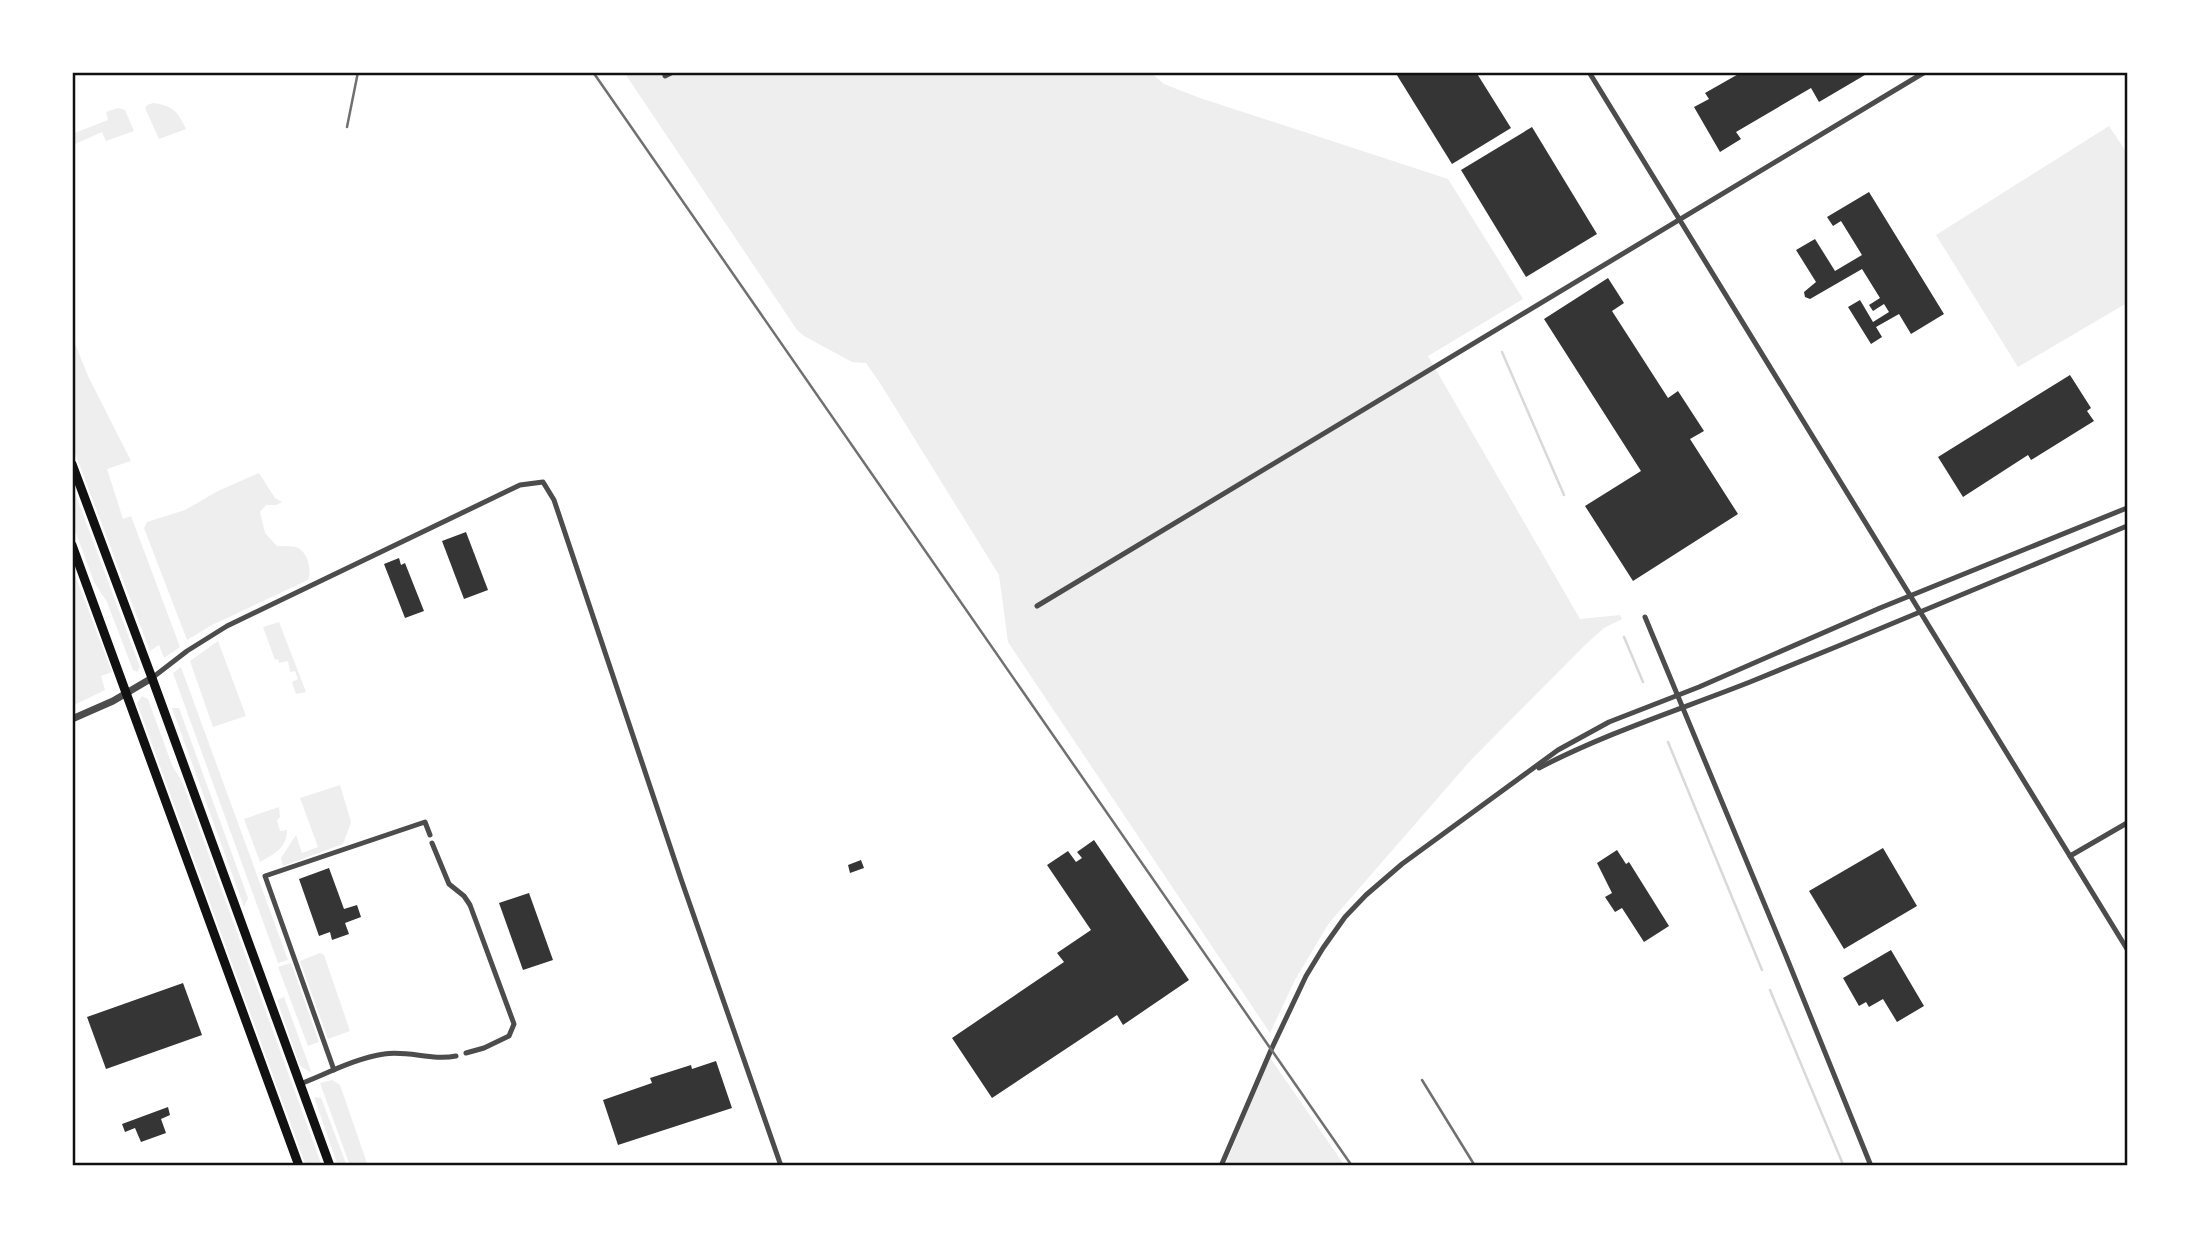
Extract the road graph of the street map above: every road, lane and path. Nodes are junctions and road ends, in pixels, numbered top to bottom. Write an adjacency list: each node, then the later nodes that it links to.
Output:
1 (673, 72): 4 (street)
2 (1589, 72): 5 (street)
3 (1925, 72): 5 (street)
4 (665, 76)
5 (1679, 219): 10 (street); 11 (street)
6 (72, 464): 14 (main road)
7 (2127, 508): 10 (street)
8 (2127, 526): 12 (street)
9 (72, 545): 15 (main road)
10 (1910, 596): 12 (street); 16 (street)
11 (1037, 606)
12 (1920, 611): 17 (street); 23 (street)
13 (1644, 617): 16 (street)
14 (152, 678): 15 (street); 28 (main road); 31 (street)
15 (127, 693): 18 (street); 29 (main road)
16 (1678, 695): 17 (street); 19 (street)
17 (1683, 708): 19 (street); 33 (street)
18 (72, 719)
19 (1527, 774): 32 (street)
20 (2127, 823): 23 (street)
21 (430, 835): 27 (street)
22 (432, 842): 25 (street)
23 (2070, 856): 24 (street)
24 (2127, 949)
25 (466, 1053)
26 (456, 1056): 27 (street)
27 (334, 1070): 28 (street)
28 (300, 1084): 30 (main road)
29 (299, 1166)
30 (330, 1166)
31 (781, 1166)
32 (1221, 1166)
33 (1871, 1166)

